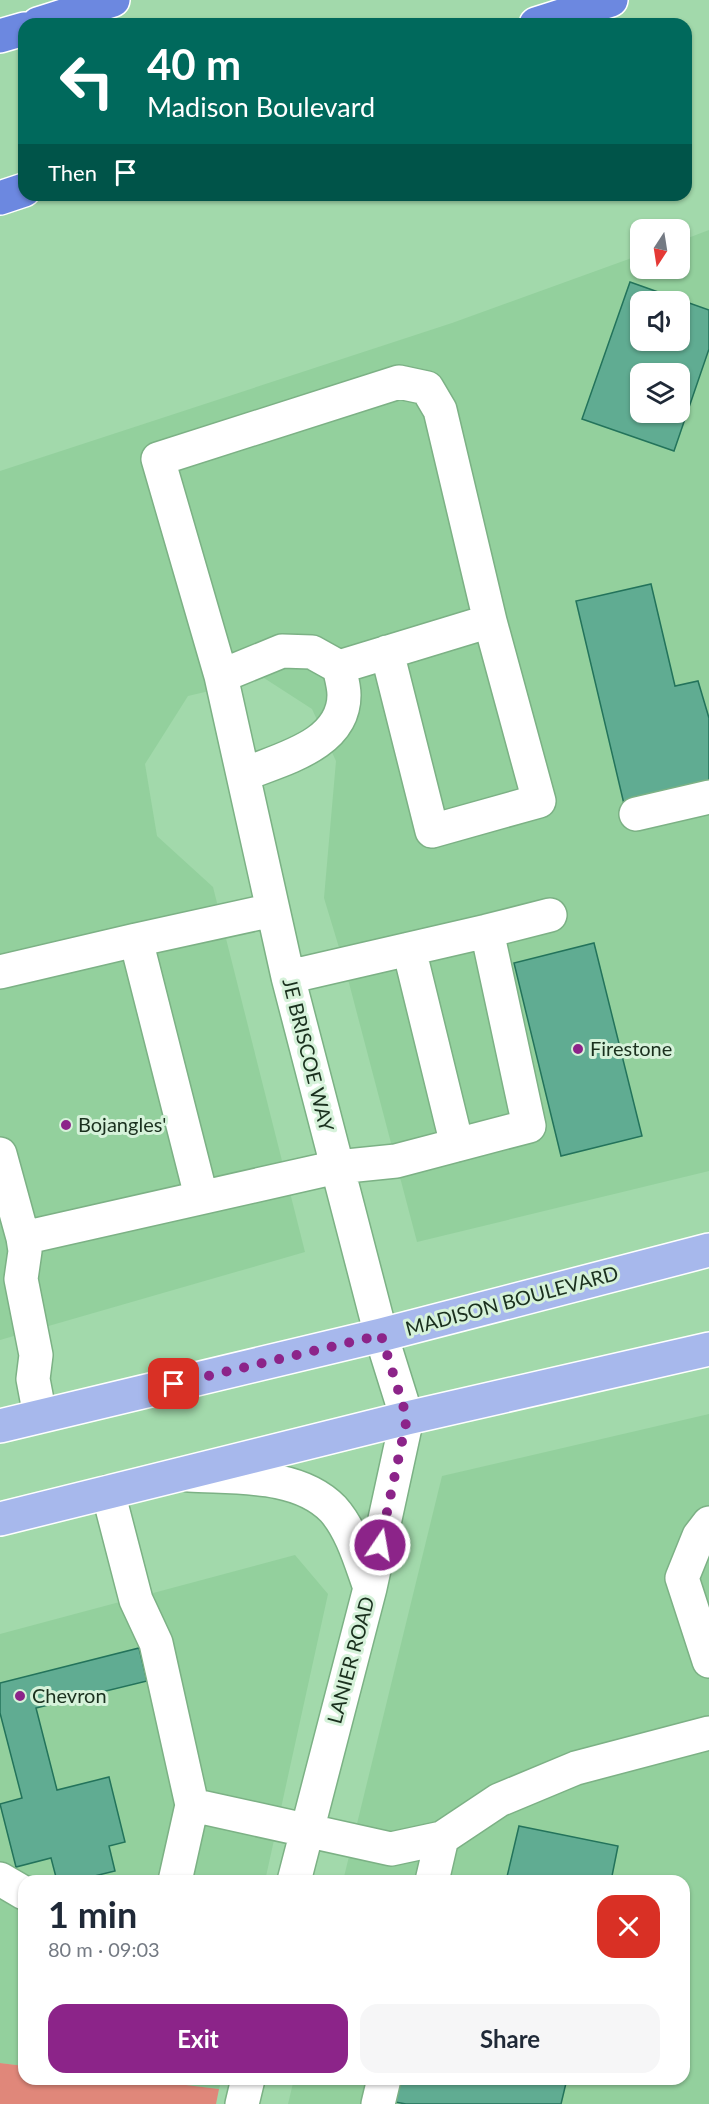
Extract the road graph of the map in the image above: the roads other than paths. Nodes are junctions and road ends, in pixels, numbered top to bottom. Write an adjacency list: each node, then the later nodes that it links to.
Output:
1 (113, 0): 3 (highway)
2 (611, 0): 4 (highway)
3 (57, 18)
4 (555, 18)
5 (18, 31): 6 (highway)
6 (0, 36)
7 (18, 192): 8 (highway)
8 (0, 198)
9 (490, 621): 10 (street); 10 (street); 12 (street, JE BRISCOE WAY)
10 (387, 652): 11 (street)
11 (339, 667): 12 (street); 13 (street)
12 (221, 676): 13 (street, JE BRISCOE WAY)
13 (245, 774): 16 (street, JE BRISCOE WAY)
14 (709, 797): 15 (street)
15 (636, 814)
16 (273, 910): 19 (street); 22 (street, JE BRISCOE WAY)
17 (550, 915): 18 (street)
18 (487, 931): 20 (street); 23 (street)
19 (136, 940): 21 (street); 26 (street)
20 (409, 949): 22 (street); 23 (street)
21 (0, 972)
22 (288, 977): 25 (street, JE BRISCOE WAY)
23 (457, 1145): 25 (street)
24 (0, 1154): 27 (street)
25 (337, 1167): 26 (street); 29 (street, JE BRISCOE WAY)
26 (201, 1196): 27 (street)
27 (23, 1238): 31 (street)
28 (709, 1250): 29 (main road, MADISON BOULEVARD)
29 (381, 1335): 31 (main road, MADISON BOULEVARD); 32 (street, LANIER ROAD)
30 (709, 1349): 32 (main road)
31 (40, 1416): 33 (main road, MADISON BOULEVARD)
32 (407, 1418): 34 (main road); 38 (street, LANIER ROAD)
33 (0, 1426)
34 (181, 1474): 35 (main road); 38 (street)
35 (108, 1492): 36 (main road); 41 (street)
36 (0, 1519)
37 (709, 1523): 39 (street)
38 (370, 1588): 42 (street, LANIER ROAD)
39 (709, 1661)
40 (709, 1733): 43 (street)
41 (192, 1805): 42 (street); 44 (street)
42 (306, 1831): 43 (street); 45 (street, LANIER ROAD)
43 (442, 1838): 46 (street)
44 (176, 1875)
45 (295, 1875)
46 (433, 1875)
47 (0, 1879): 48 (street)
48 (18, 1890)
49 (247, 2085): 51 (street)
50 (383, 2085): 52 (street)
51 (242, 2104)
52 (378, 2104)

